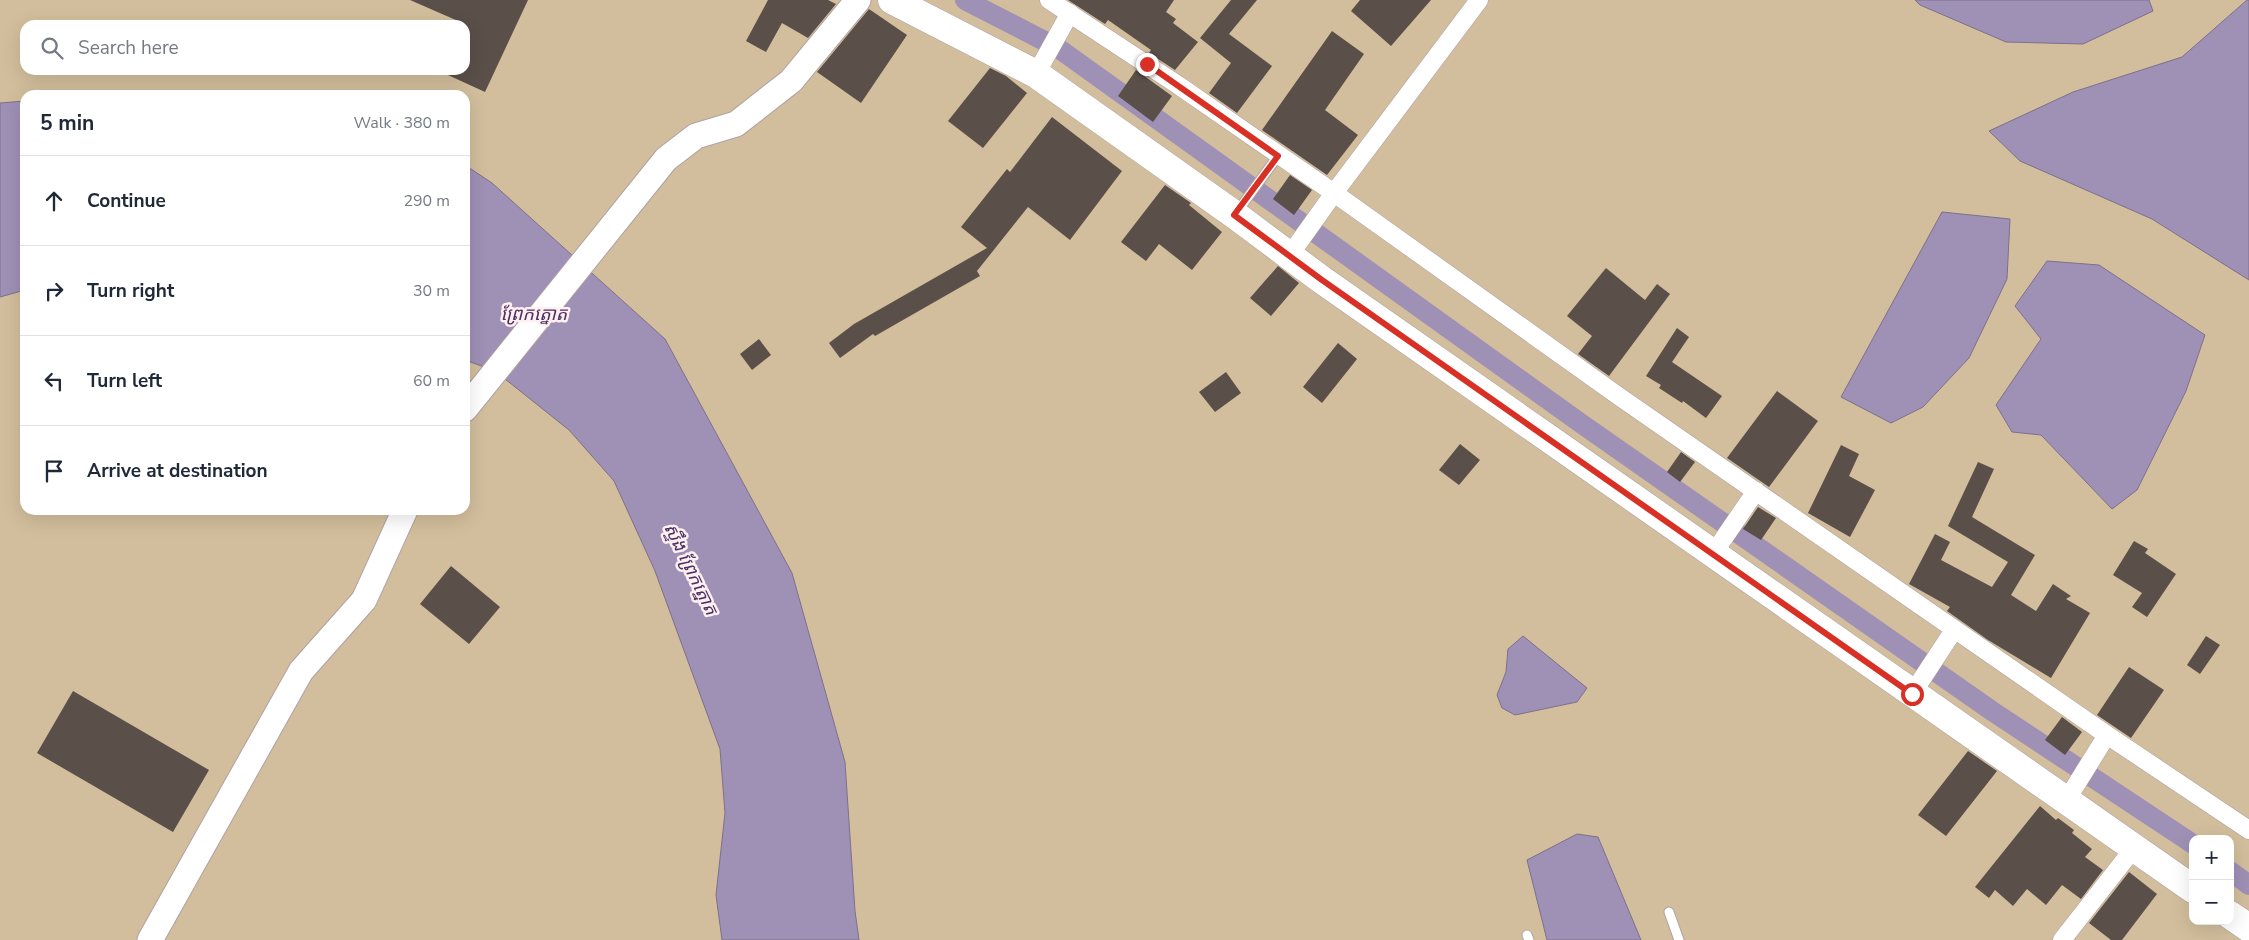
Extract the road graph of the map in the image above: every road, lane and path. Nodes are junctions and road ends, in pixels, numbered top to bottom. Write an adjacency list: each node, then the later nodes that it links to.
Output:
1 (858, 0): 11 (street)
2 (892, 0): 6 (main road)
3 (1049, 0): 5 (street)
4 (1479, 0): 8 (street)
5 (1065, 20): 6 (street); 7 (street)
6 (1041, 64): 9 (main road)
7 (1278, 156): 8 (street); 9 (lane)
8 (1330, 199): 10 (street); 12 (street)
9 (1234, 215): 10 (main road)
10 (1290, 256): 14 (main road)
11 (470, 403)
12 (1756, 491): 14 (street); 15 (street)
13 (403, 515): 25 (street)
14 (1713, 554): 16 (main road)
15 (1950, 636): 16 (street); 17 (street)
16 (1912, 694): 18 (main road)
17 (2107, 735): 18 (street); 19 (street)
18 (2066, 801): 20 (main road)
19 (2249, 830)
20 (2134, 848): 21 (main road); 27 (street)
21 (2189, 886)
22 (1669, 912): 26 (lane)
23 (2234, 918): 24 (main road)
24 (2249, 928)
25 (150, 940)
26 (1679, 940)
27 (2062, 940)

